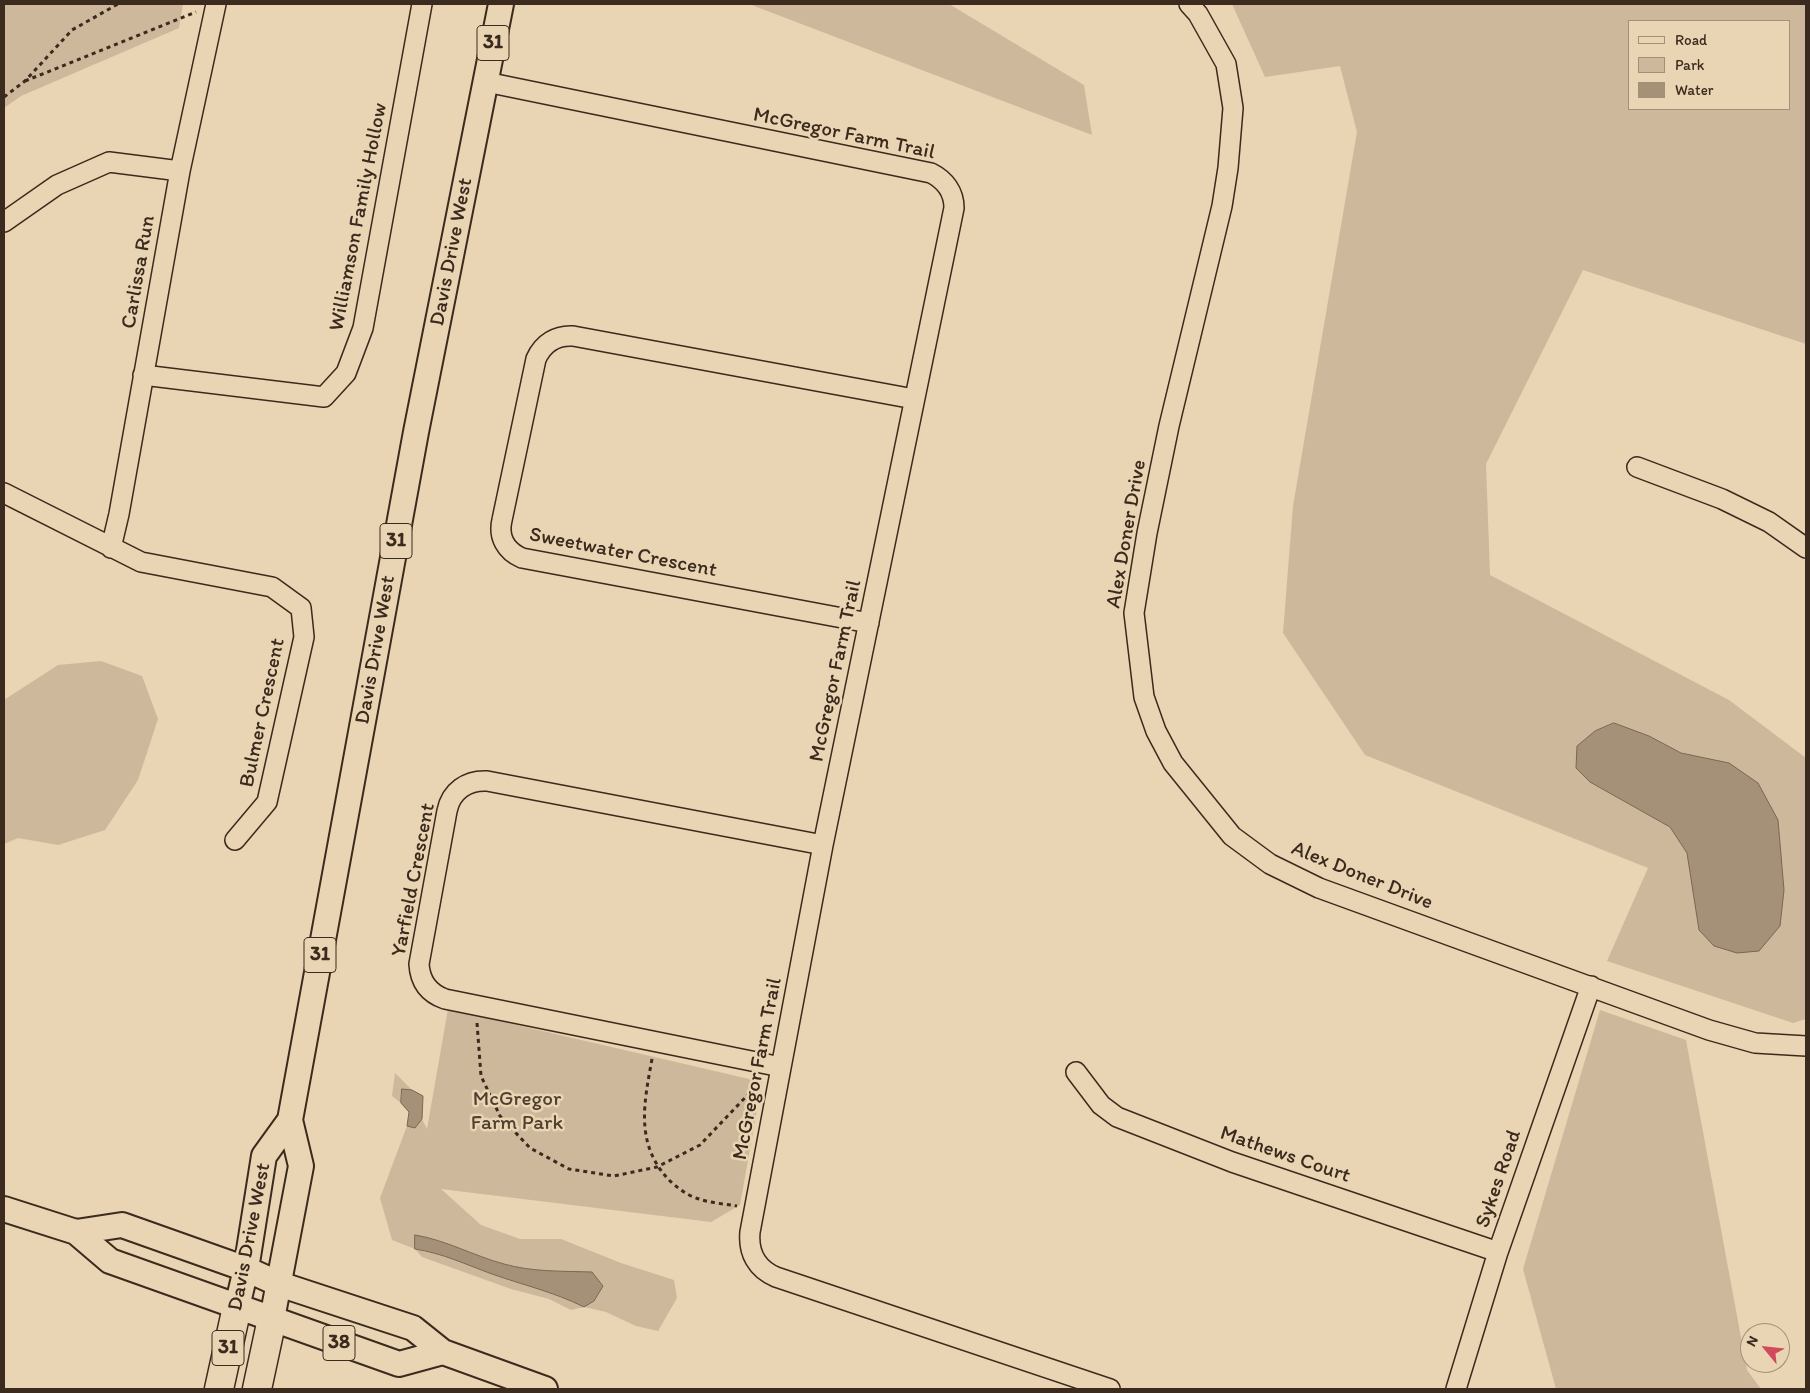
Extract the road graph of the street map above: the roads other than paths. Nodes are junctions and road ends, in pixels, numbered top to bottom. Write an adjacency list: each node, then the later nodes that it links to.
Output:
1 (216, 4): 6 (street, Carlissa Run)
2 (422, 4): 8 (street, Williamson Family Hollow)
3 (501, 4): 5 (main road, Davis Drive West / 31)
4 (1189, 4): 17 (street, Alex Doner Drive)
5 (486, 82): 9 (street, McGregor Farm Trail); 21 (main road, Davis Drive West / 31)
6 (180, 171): 7 (street); 8 (street, Carlissa Run)
7 (4, 222)
8 (142, 375): 12 (street, Carlissa Run)
9 (914, 399): 14 (street, McGregor Farm Trail); 14 (street, Sweetwater Crescent)
10 (1637, 467): 13 (street)
11 (4, 492): 12 (street, Bulmer Crescent)
12 (111, 548): 15 (street, Bulmer Crescent)
13 (1806, 548)
14 (869, 623): 16 (street, McGregor Farm Trail)
15 (235, 840)
16 (823, 845): 19 (street, McGregor Farm Trail); 19 (street, Yarfield Crescent)
17 (1591, 986): 18 (street, Alex Doner Drive); 24 (street, Sykes Road)
18 (1806, 1046)
19 (778, 1067): 33 (street, McGregor Farm Trail)
20 (1076, 1072): 24 (street, Mathews Court)
21 (290, 1120): 25 (main road, Davis Drive West / 31); 26 (main road, Davis Drive West / 31)
22 (4, 1209): 23 (main road, 38)
23 (76, 1232): 25 (main road, 38); 27 (main road, 38)
24 (1498, 1252): 34 (street, Sykes Road)
25 (246, 1269): 26 (main road, 38); 27 (main road, Davis Drive West / 31)
26 (279, 1284): 28 (main road, Davis Drive West / 31); 29 (main road, 38)
27 (237, 1306): 28 (main road, 38); 30 (highway, Davis Drive West / 31)
28 (272, 1319): 29 (main road, 38); 31 (highway, Davis Drive West / 31)
29 (443, 1352): 32 (main road, 38)
30 (219, 1389)
31 (257, 1389)
32 (545, 1389)
33 (1110, 1389)
34 (1456, 1389)

